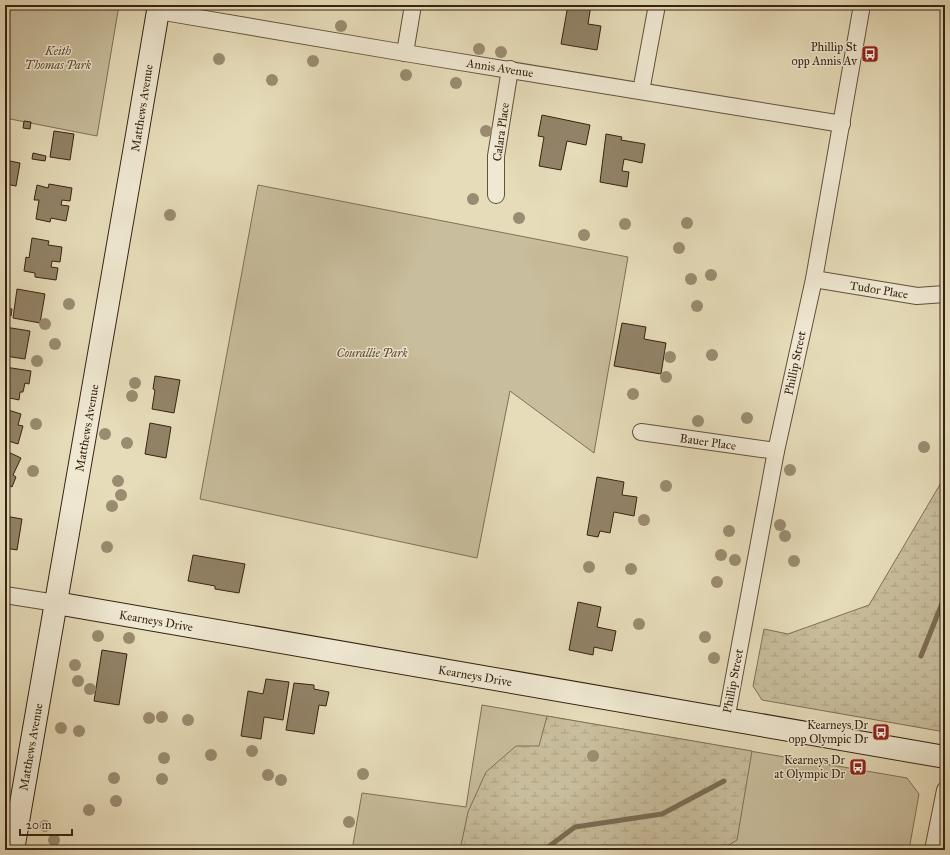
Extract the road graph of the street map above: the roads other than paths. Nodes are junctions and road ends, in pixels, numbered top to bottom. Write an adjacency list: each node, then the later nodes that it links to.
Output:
1 (414, 5): 5 (street)
2 (657, 5): 7 (street)
3 (862, 5): 8 (street, Phillip Street)
4 (158, 8): 5 (street, Annis Avenue); 15 (street, Matthews Avenue)
5 (406, 53): 6 (street, Annis Avenue)
6 (510, 69): 7 (street, Annis Avenue); 9 (street, Calara Place)
7 (641, 91): 8 (street, Annis Avenue)
8 (842, 124): 10 (street, Phillip Street)
9 (496, 195)
10 (814, 279): 11 (street, Tudor Place); 13 (street, Phillip Street)
11 (945, 294)
12 (641, 432): 13 (street, Bauer Place)
13 (776, 451): 16 (street, Phillip Street)
14 (5, 595): 15 (street, Kearneys Drive)
15 (56, 603): 16 (street, Kearneys Drive); 19 (street, Matthews Avenue)
16 (726, 720): 17 (street, Kearneys Drive)
17 (945, 757)
18 (945, 790): 20 (street)
19 (13, 850)
20 (933, 850)

